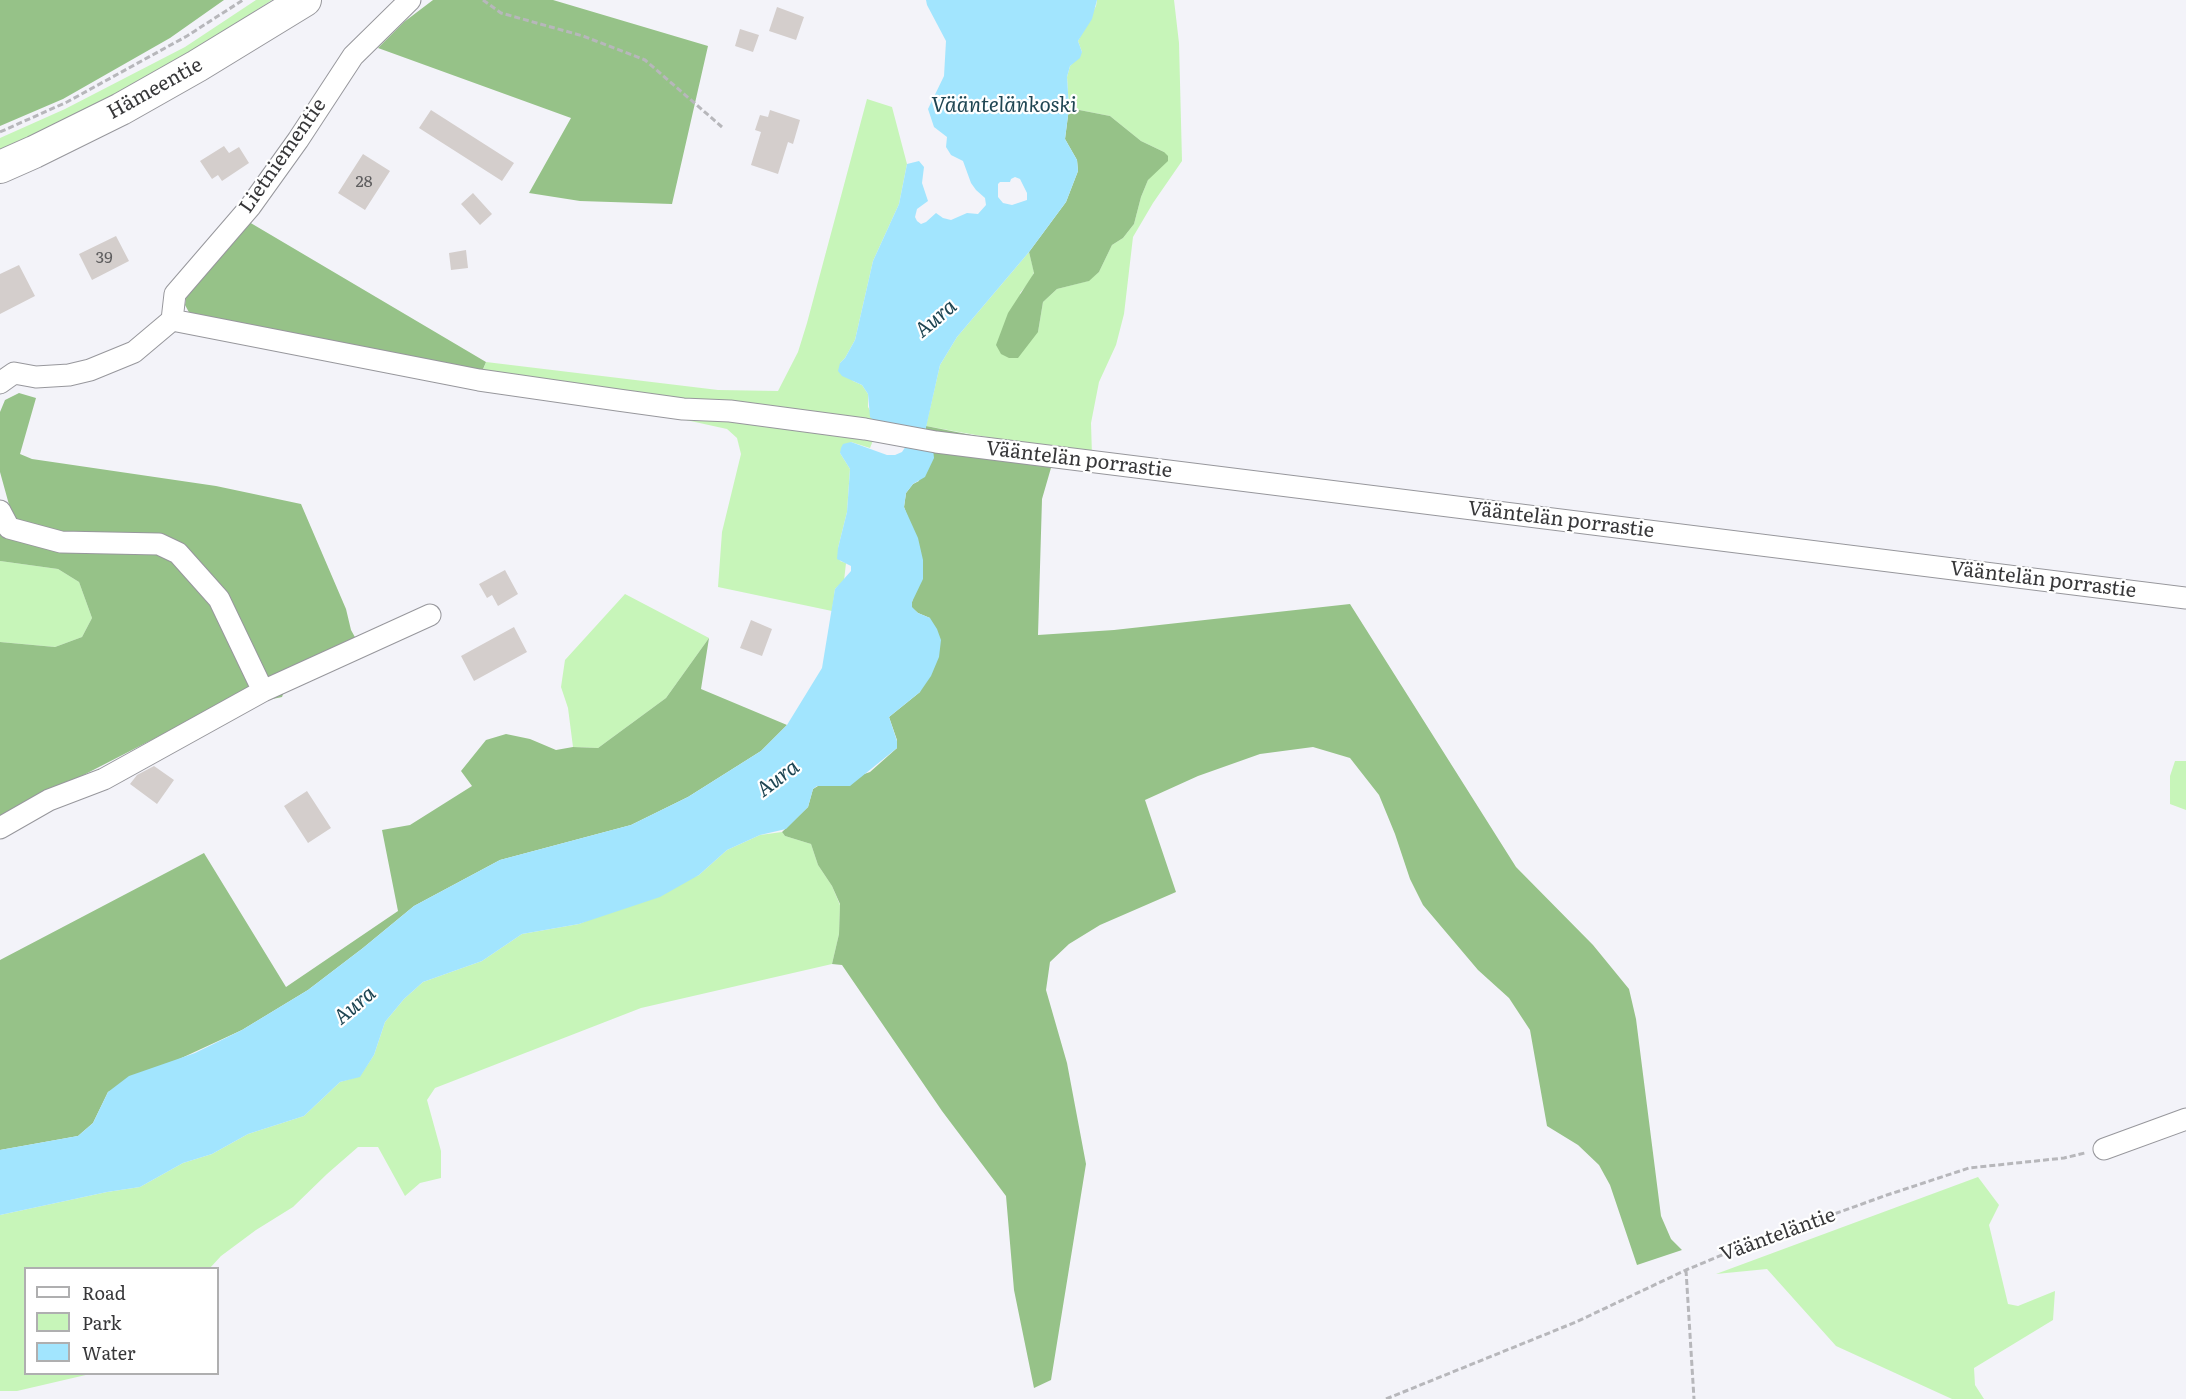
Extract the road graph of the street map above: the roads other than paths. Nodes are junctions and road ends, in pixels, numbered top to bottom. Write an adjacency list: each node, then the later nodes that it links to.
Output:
1 (305, 0): 3 (highway, Hämeentie)
2 (410, 0): 4 (street, Lietniementie)
3 (0, 167)
4 (172, 320): 5 (street); 7 (street, Vääntelän porrastie)
5 (0, 383)
6 (0, 511): 9 (street)
7 (2186, 598)
8 (430, 615): 9 (street)
9 (263, 691): 10 (street)
10 (0, 828)
11 (2186, 1119): 12 (street)
12 (2104, 1149)

